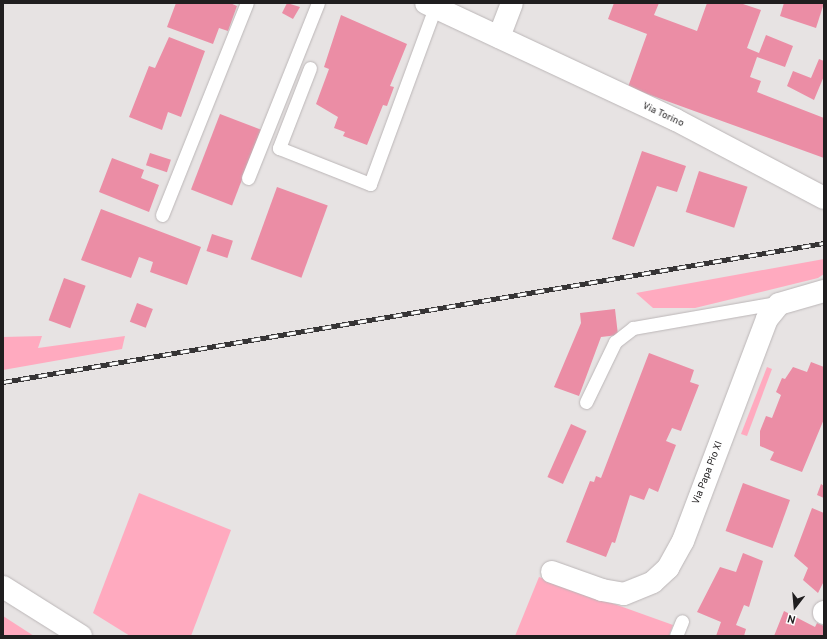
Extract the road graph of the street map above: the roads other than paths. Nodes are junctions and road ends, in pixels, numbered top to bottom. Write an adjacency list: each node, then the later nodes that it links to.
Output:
1 (247, 3): 9 (lane)
2 (318, 3): 7 (lane)
3 (512, 3): 5 (street)
4 (431, 5): 5 (street, Via Torino); 6 (lane)
5 (499, 37): 8 (street, Via Torino)
6 (310, 68)
7 (248, 178)
8 (824, 198)
9 (162, 215)
10 (824, 291): 11 (street, Via Papa Pio XI)
11 (789, 300): 12 (lane); 13 (street, Via Papa Pio XI)
12 (586, 402)
13 (552, 572)
14 (3, 587): 16 (street)
15 (682, 621): 17 (lane)
16 (81, 636)
17 (676, 636)

